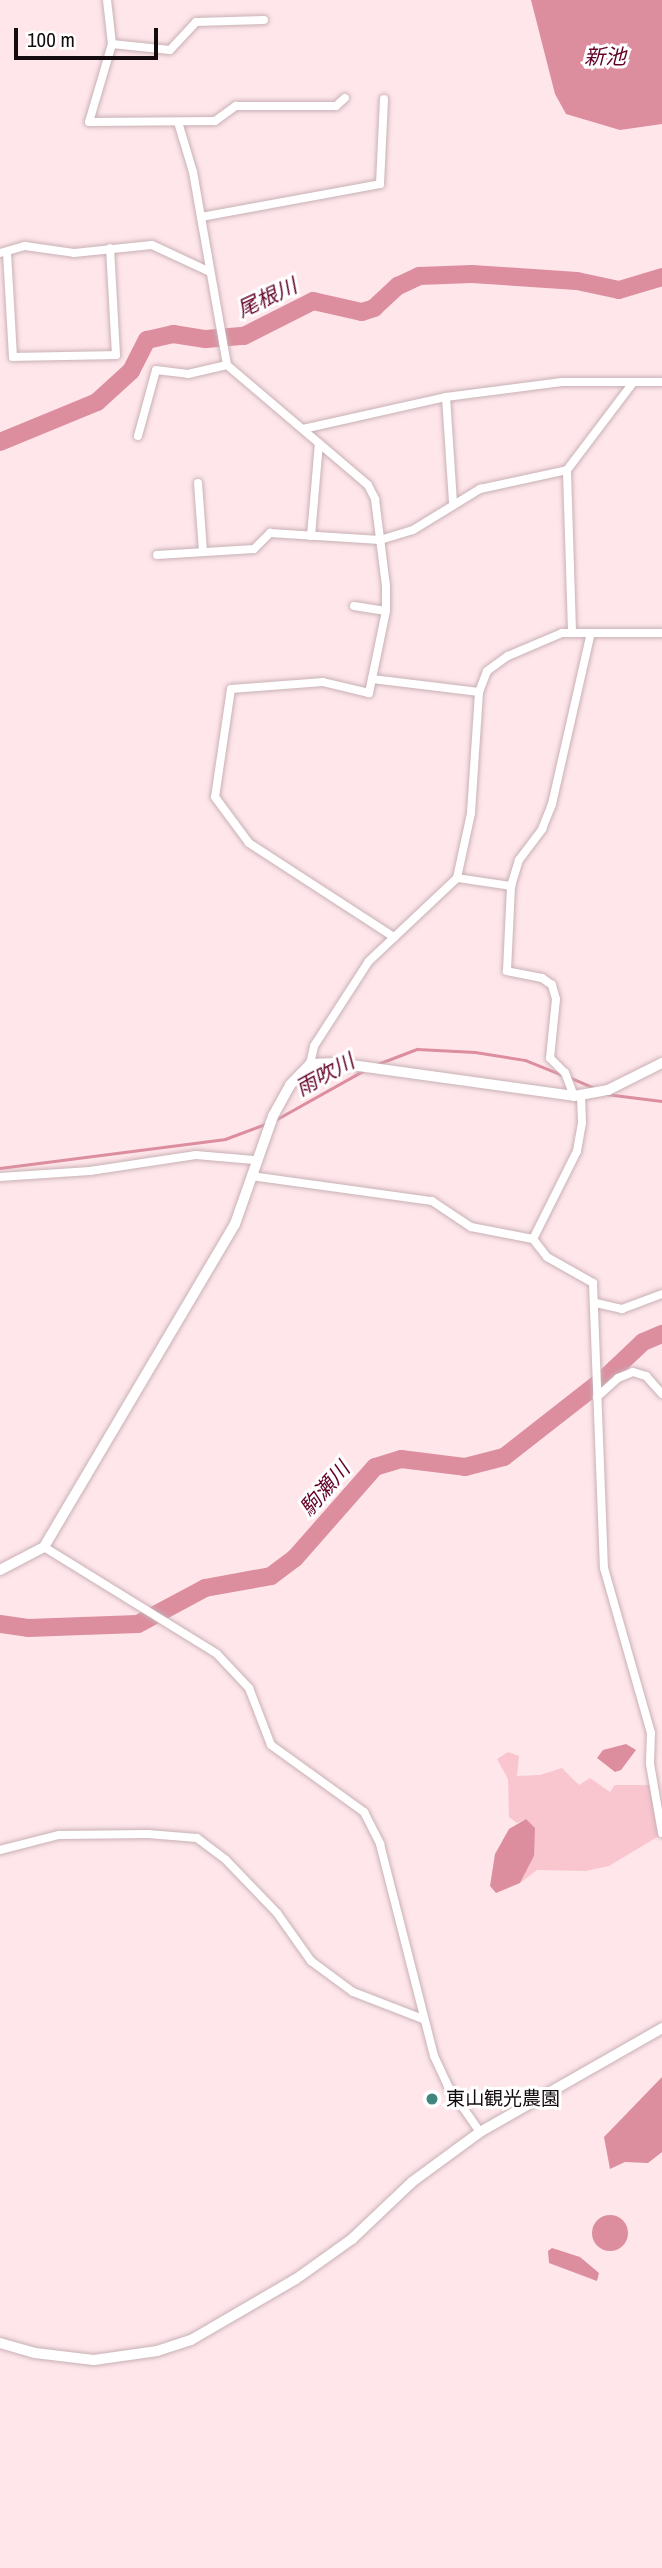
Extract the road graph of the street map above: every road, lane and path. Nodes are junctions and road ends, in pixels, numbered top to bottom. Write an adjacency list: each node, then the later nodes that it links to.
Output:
1 (107, 0): 3 (street)
2 (264, 20): 3 (street)
3 (112, 44): 6 (street)
4 (345, 98): 6 (street)
5 (384, 99): 7 (street)
6 (178, 122): 7 (street)
7 (201, 217): 10 (street)
8 (110, 248): 9 (street); 9 (street); 10 (street)
9 (3, 253)
10 (208, 271): 11 (street)
11 (227, 365): 15 (street); 16 (street)
12 (662, 382): 13 (street)
13 (632, 384): 14 (street); 18 (street)
14 (446, 397): 15 (street); 20 (street)
15 (303, 429): 17 (street)
16 (138, 436)
17 (319, 443): 21 (street); 22 (street)
18 (567, 470): 20 (street); 27 (street)
19 (198, 483): 23 (street)
20 (453, 502): 22 (street)
21 (311, 536): 22 (street); 23 (street)
22 (380, 540): 26 (street)
23 (203, 551): 24 (street)
24 (157, 555)
25 (354, 606): 26 (street)
26 (386, 611): 30 (street)
27 (572, 631): 28 (street); 31 (street)
28 (591, 633): 29 (street); 33 (street)
29 (662, 633)
30 (372, 679): 31 (street); 34 (street)
31 (479, 692): 32 (street)
32 (457, 877): 33 (street); 34 (street)
33 (511, 886): 37 (street)
34 (394, 937): 36 (street)
35 (662, 1063): 37 (street)
36 (310, 1064): 37 (street); 38 (street)
37 (579, 1093): 41 (street)
38 (254, 1160): 39 (street); 40 (street)
39 (251, 1176): 41 (street); 46 (street)
40 (0, 1177)
41 (533, 1239): 43 (street)
42 (662, 1294): 43 (street)
43 (596, 1303): 44 (street)
44 (598, 1394): 45 (street); 48 (street)
45 (662, 1394)
46 (44, 1547): 47 (street); 50 (street)
47 (0, 1570)
48 (662, 1833)
49 (0, 1850): 50 (street)
50 (423, 2020): 52 (street)
51 (662, 2028): 52 (street)
52 (480, 2132): 53 (street)
53 (0, 2343)

